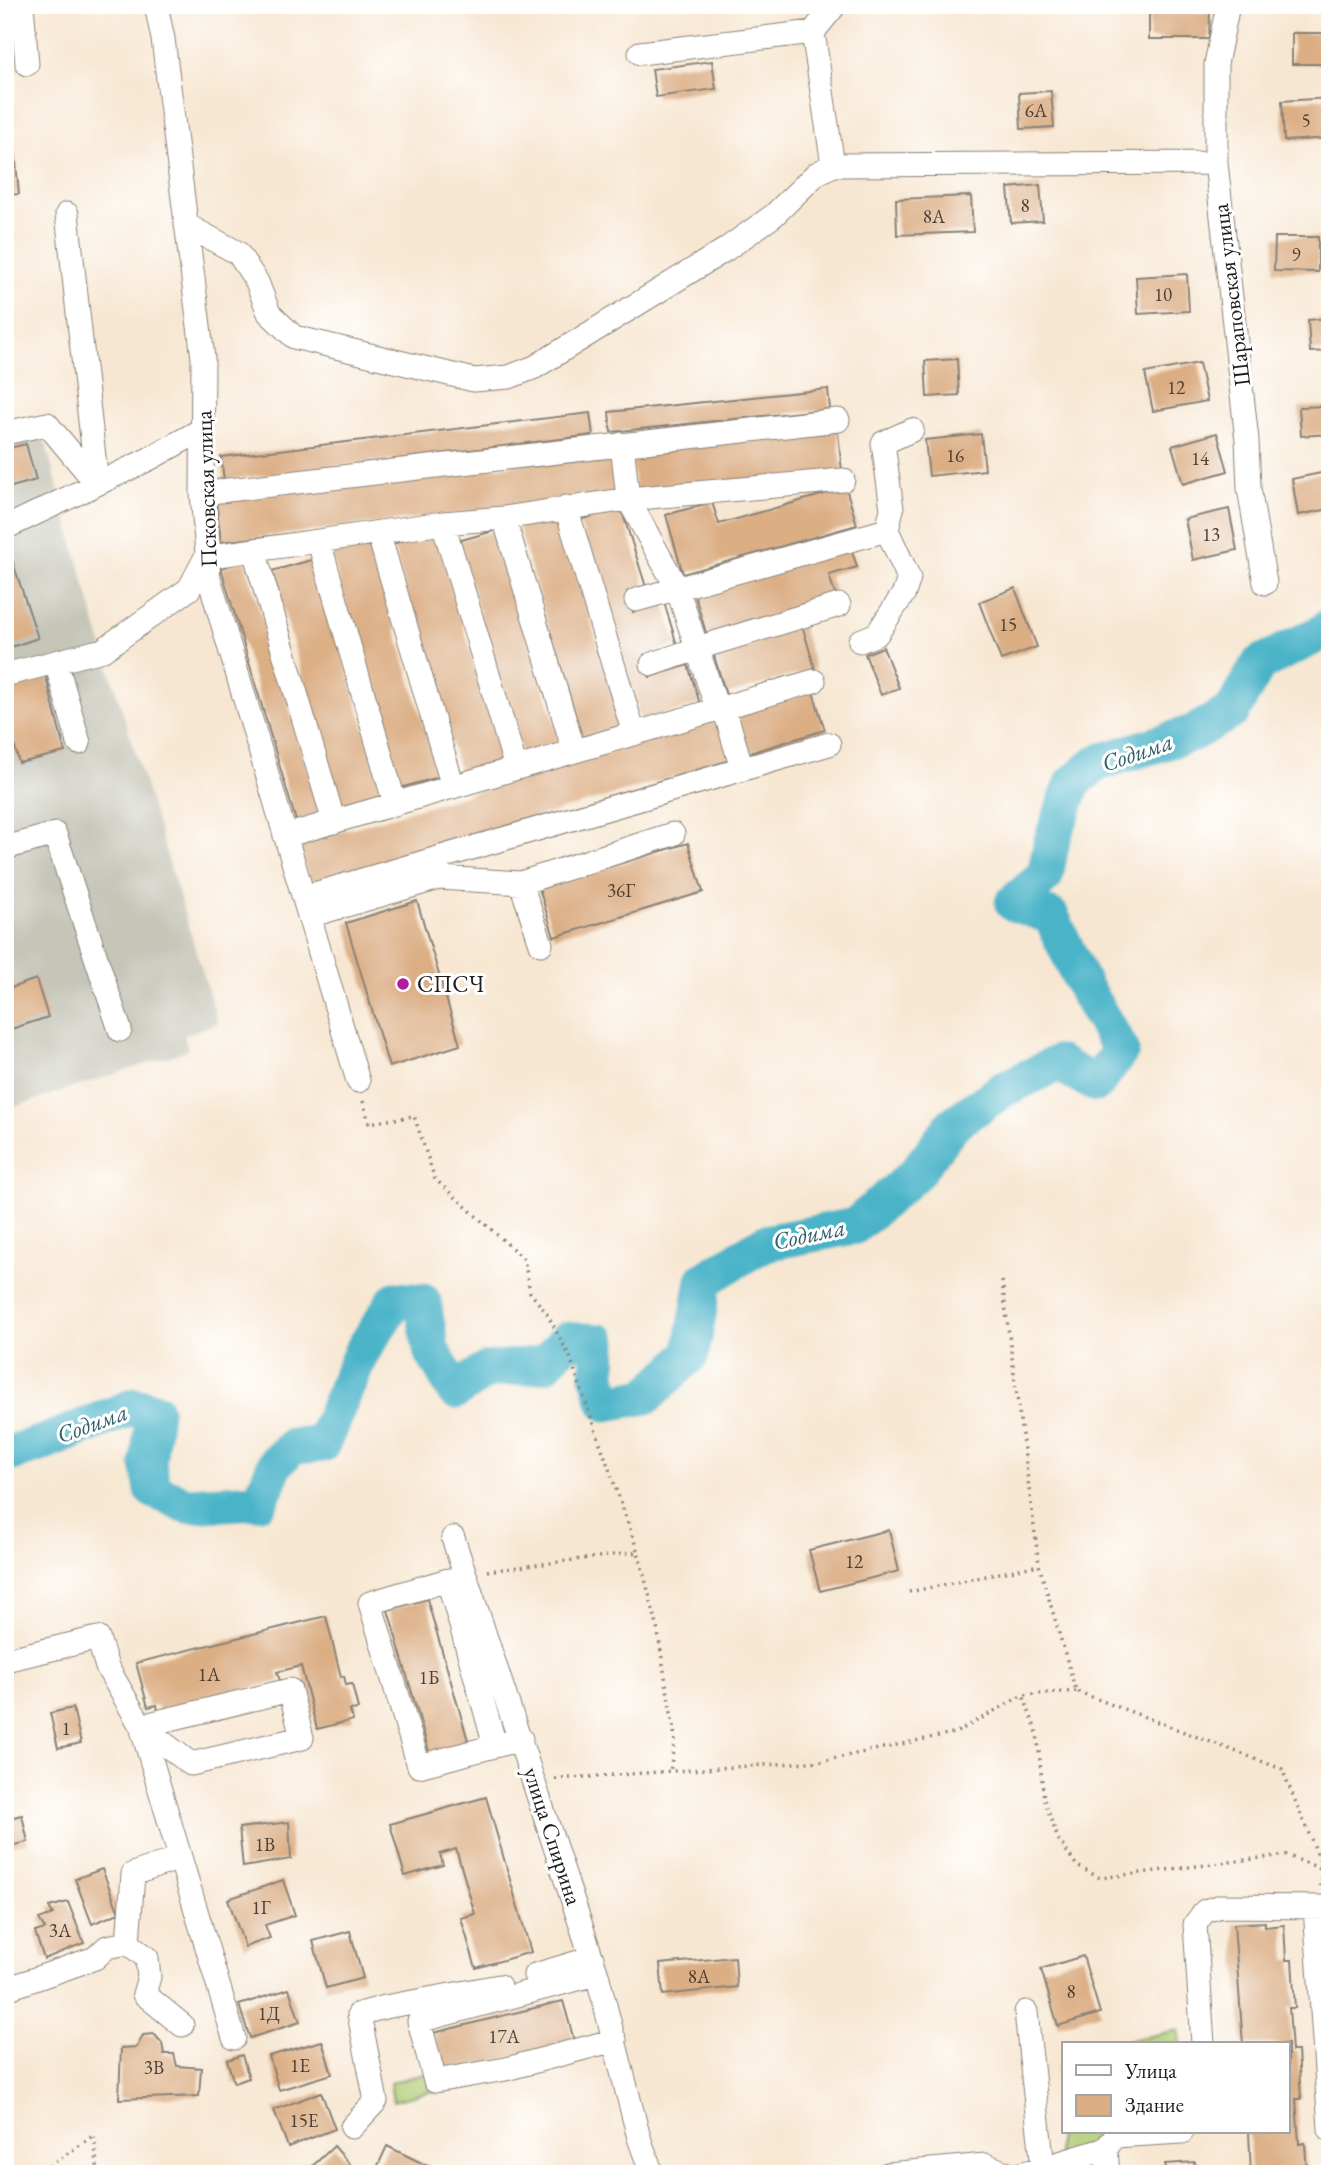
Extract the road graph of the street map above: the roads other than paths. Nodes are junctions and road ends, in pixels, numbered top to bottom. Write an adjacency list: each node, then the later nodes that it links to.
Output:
1 (22, 5): 7 (street)
2 (156, 5): 11 (street, Псковская улица)
3 (835, 5): 5 (street)
4 (1228, 5): 8 (street, Шараповская улица)
5 (813, 32): 6 (street); 9 (street)
6 (640, 53)
7 (27, 64)
8 (1216, 163): 9 (street); 30 (street, Шараповская улица)
9 (833, 165): 11 (street)
10 (67, 214): 18 (street)
11 (186, 225): 13 (street, Псковская улица)
12 (838, 420): 16 (street)
13 (204, 429): 18 (street); 19 (street, Псковская улица)
14 (912, 430): 25 (street)
15 (5, 433): 18 (street)
16 (622, 444): 19 (street); 20 (street)
17 (843, 480): 20 (street)
18 (97, 484): 24 (street)
19 (202, 493): 29 (street, Псковская улица)
20 (628, 499): 21 (street); 31 (street)
21 (566, 507): 22 (street); 41 (street)
22 (505, 518): 23 (street); 44 (street)
23 (443, 523): 26 (street); 45 (street)
24 (5, 528)
25 (887, 530): 31 (street); 34 (street)
26 (378, 532): 27 (street); 47 (street)
27 (319, 542): 28 (street); 48 (street)
28 (254, 551): 29 (street); 49 (street)
29 (205, 557): 36 (street); 51 (street, Псковская улица)
30 (1265, 583)
31 (677, 588): 32 (street); 35 (street)
32 (636, 600)
33 (839, 605): 35 (street)
34 (860, 641)
35 (698, 649): 37 (street); 40 (street)
36 (56, 662): 38 (street); 42 (street)
37 (652, 664)
38 (8, 674)
39 (814, 681): 40 (street)
40 (720, 709): 41 (street); 46 (street)
41 (635, 734): 44 (street)
42 (79, 743)
43 (829, 744): 46 (street)
44 (574, 751): 45 (street)
45 (516, 768): 47 (street)
46 (742, 769): 54 (street)
47 (453, 787): 48 (street)
48 (395, 804): 49 (street)
49 (334, 822): 51 (street)
50 (673, 834): 53 (street)
51 (285, 836): 54 (street, Псковская улица)
52 (5, 848): 56 (street)
53 (521, 883): 54 (street); 55 (street)
54 (306, 906): 57 (street, Псковская улица)
55 (541, 944)
56 (120, 1030)
57 (358, 1081)
58 (453, 1538): 59 (street, улица Спирина)
59 (456, 1577): 62 (street, улица Спирина); 63 (street); 63 (street)
60 (5, 1660): 61 (street)
61 (141, 1726): 61 (street); 64 (street)
62 (521, 1739): 63 (street); 67 (street, улица Спирина)
63 (495, 1745)
64 (180, 1858): 66 (street); 71 (street)
65 (1322, 1907): 73 (street); 75 (street)
66 (128, 1942): 68 (street); 70 (street)
67 (595, 1966): 72 (street, улица Спирина); 72 (street); 74 (street)
68 (5, 1986)
69 (1026, 2012): 78 (street)
70 (182, 2025)
71 (234, 2038)
72 (615, 2040): 79 (street, улица Спирина)
73 (1203, 2042)
74 (352, 2127)
75 (1330, 2129)
76 (1148, 2134): 77 (street)
77 (1106, 2149): 78 (street); 83 (street)
78 (1044, 2168): 82 (street)
79 (652, 2174)
80 (888, 2174): 81 (street)
81 (1008, 2174)
82 (1020, 2174)
83 (1108, 2174)

